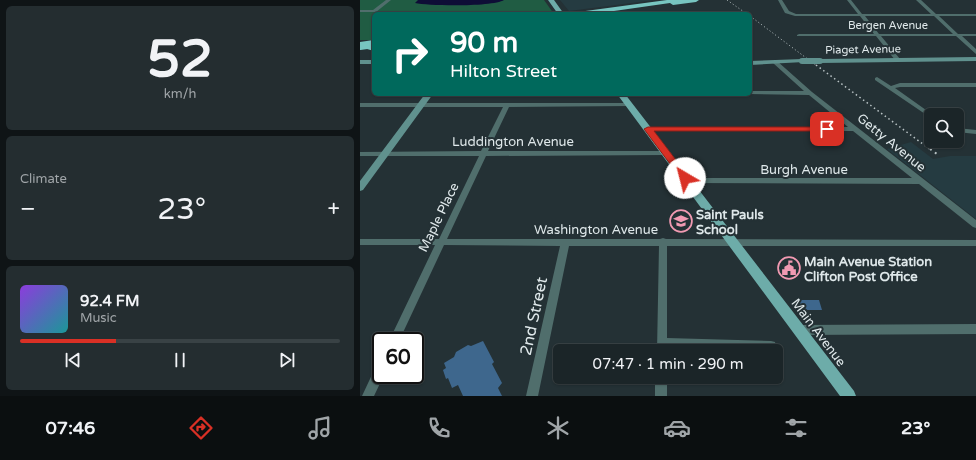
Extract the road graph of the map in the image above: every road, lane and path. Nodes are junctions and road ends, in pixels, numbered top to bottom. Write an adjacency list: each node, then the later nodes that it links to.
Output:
1 (389, 0): 8 (street)
2 (551, 0): 9 (main road)
3 (681, 0): 10 (highway)
4 (696, 0): 11 (highway)
5 (780, 0): 12 (street)
6 (849, 0): 12 (street)
7 (918, 0): 13 (street)
8 (360, 11)
9 (560, 12)
10 (593, 12)
11 (609, 12)
12 (861, 14): 13 (street); 16 (street)
13 (934, 14): 14 (street); 17 (street)
14 (976, 14)
15 (799, 35): 16 (street, Bergen Avenue)
16 (878, 35): 17 (street, Bergen Avenue); 22 (street)
17 (956, 35): 18 (street, Bergen Avenue); 21 (street)
18 (976, 35)
19 (360, 44): 20 (highway)
20 (372, 45)
21 (976, 52)
22 (898, 59): 23 (street, Piaget Avenue); 26 (street, Piaget Avenue, bridge)
23 (976, 59)
24 (360, 62): 25 (street)
25 (372, 62)
26 (775, 62): 27 (street, Piaget Avenue); 32 (street, Getty Avenue)
27 (752, 63)
28 (876, 79): 30 (street)
29 (976, 85): 30 (street)
30 (889, 88): 39 (street)
31 (752, 93): 32 (street)
32 (810, 93): 41 (street, Getty Avenue)
33 (428, 96): 36 (street)
34 (623, 96): 38 (main road, Main Avenue)
35 (360, 105): 36 (street)
36 (421, 105): 37 (street); 47 (street)
37 (507, 105): 38 (street); 44 (street, Maple Place)
38 (630, 105): 40 (main road, Main Avenue)
39 (924, 111)
40 (648, 129): 41 (street); 45 (main road, Main Avenue)
41 (856, 129): 49 (street, Getty Avenue)
42 (964, 131): 43 (street)
43 (976, 132)
44 (484, 153): 45 (street, Luddington Avenue); 47 (street, Luddington Avenue); 53 (street, Maple Place)
45 (666, 153): 48 (main road, Main Avenue)
46 (360, 154): 47 (street, Luddington Avenue)
47 (385, 154): 50 (street)
48 (688, 181): 49 (street, Burgh Avenue); 56 (main road, Main Avenue)
49 (921, 181): 51 (street, Getty Avenue)
50 (360, 188)
51 (976, 225)
52 (360, 242): 53 (street, Washington Avenue)
53 (441, 242): 54 (street, Washington Avenue); 60 (street, Maple Place)
54 (565, 242): 55 (street, Washington Avenue); 65 (street, 2nd Street)
55 (663, 242): 56 (street, Washington Avenue); 61 (street)
56 (734, 243): 57 (street, Washington Avenue); 58 (main road, Main Avenue)
57 (976, 243)
58 (799, 330): 59 (street); 67 (main road, Main Avenue)
59 (976, 330)
60 (398, 332)
61 (662, 344)
62 (374, 384): 64 (street)
63 (661, 384): 66 (street)
64 (368, 396)
65 (532, 396)
66 (661, 396)
67 (849, 396)

